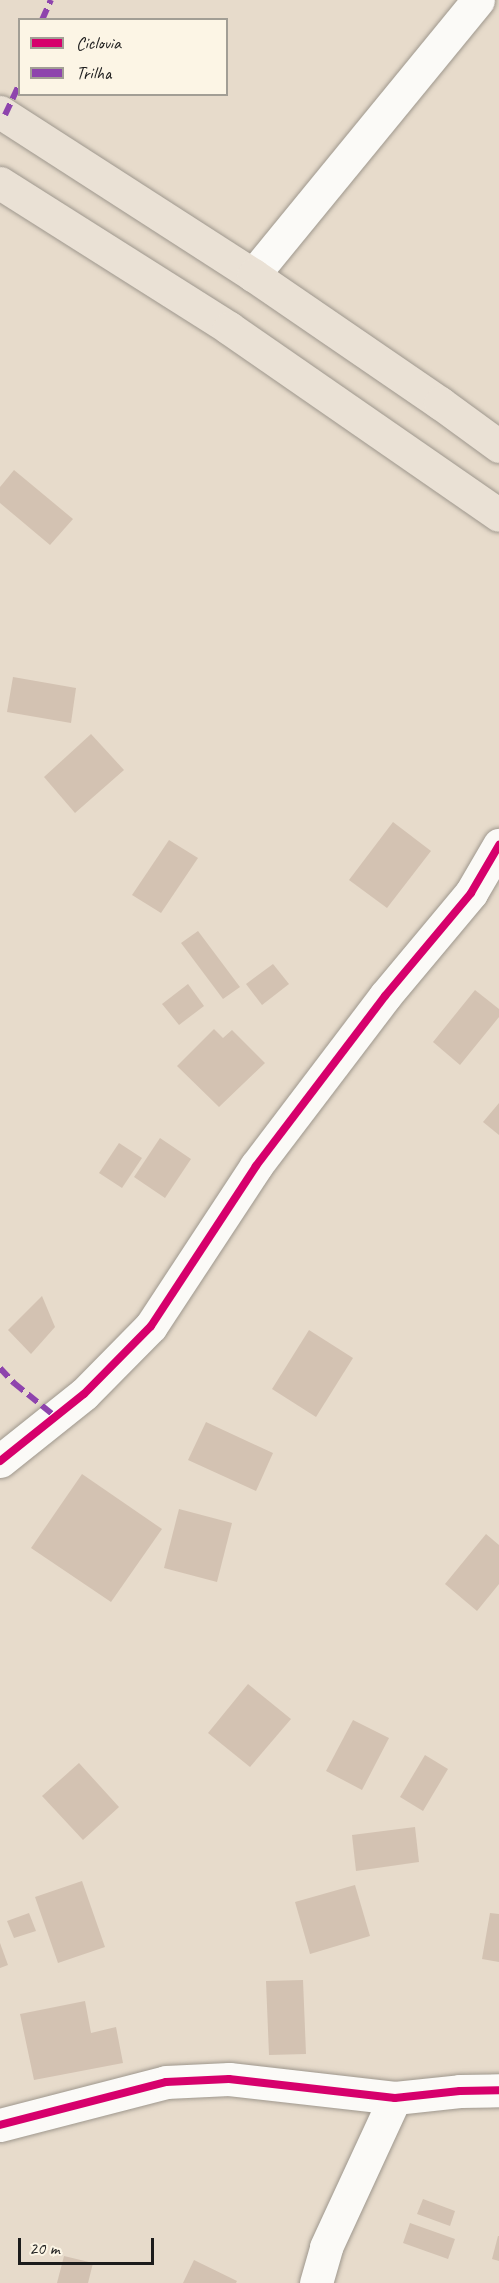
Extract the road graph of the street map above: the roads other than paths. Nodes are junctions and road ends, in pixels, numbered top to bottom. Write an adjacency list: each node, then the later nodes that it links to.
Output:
1 (478, 0): 4 (street)
2 (0, 112): 4 (highway)
3 (0, 183): 6 (highway)
4 (253, 275): 5 (highway)
5 (499, 446)
6 (499, 515)
7 (499, 845): 8 (street)
8 (0, 1461)
9 (499, 2090): 10 (street)
10 (395, 2098): 11 (street); 12 (street)
11 (0, 2125)
12 (316, 2283)

